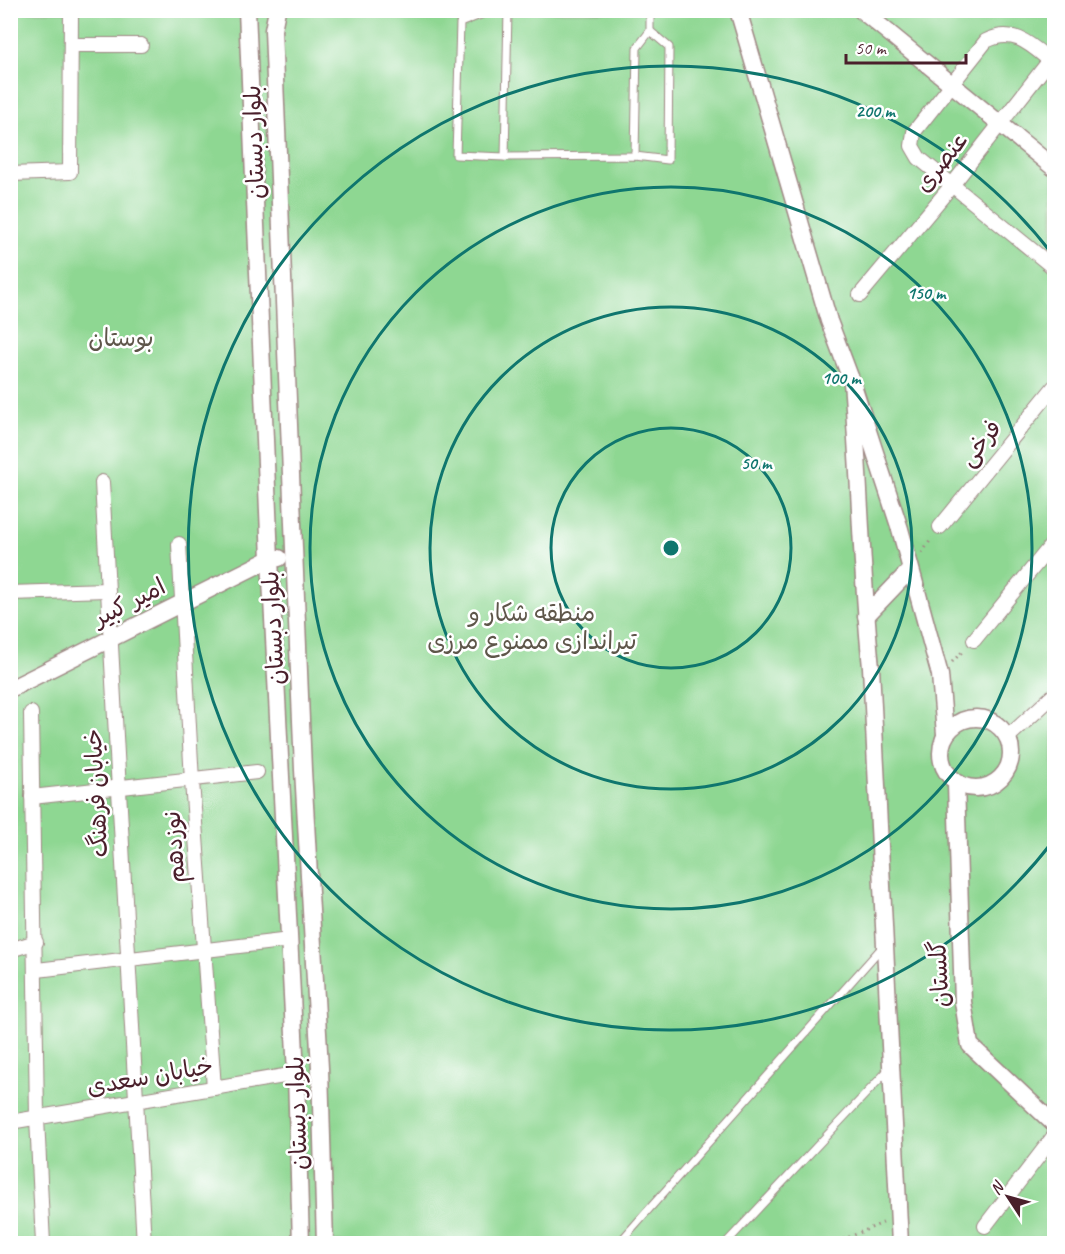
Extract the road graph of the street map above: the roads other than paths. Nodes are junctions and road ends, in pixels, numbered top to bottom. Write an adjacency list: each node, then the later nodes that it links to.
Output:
1 (71, 10): 12 (street)
2 (248, 10): 31 (street, بلوار دبستان)
3 (277, 10): 30 (street, بلوار دبستان)
4 (493, 10): 18 (lane)
5 (508, 10): 18 (lane)
6 (650, 10): 11 (lane)
7 (738, 10): 10 (street)
8 (750, 10): 10 (street)
9 (861, 10): 15 (street)
10 (741, 29): 24 (street)
11 (650, 31): 17 (lane); 17 (lane)
12 (71, 45): 13 (street); 20 (street)
13 (141, 45)
14 (1053, 60): 15 (street); 16 (street, عنصری)
15 (952, 85): 16 (street); 21 (street)
16 (1001, 124): 19 (street); 21 (street, عنصری)
17 (635, 156): 18 (lane)
18 (505, 157)
19 (1054, 168)
20 (10, 174)
21 (953, 184): 22 (street); 23 (street, عنصری)
22 (1054, 268)
23 (860, 295)
24 (852, 382): 32 (street); 36 (street)
25 (1054, 387): 27 (street, فرخی)
26 (102, 482): 33 (street, خیابان فرهنگ)
27 (940, 527)
28 (1054, 542): 38 (street)
29 (179, 544): 35 (street, نوزدهم)
30 (294, 558): 31 (street); 68 (street, بلوار دبستان)
31 (270, 559): 35 (street, امیر کبیر); 49 (street, بلوار دبستان)
32 (910, 570): 36 (street); 42 (street)
33 (107, 590): 34 (street); 37 (street, خیابان فرهنگ)
34 (10, 593)
35 (183, 602): 37 (street, امیر کبیر); 45 (street, نوزدهم)
36 (866, 616): 51 (street)
37 (110, 639): 39 (street, امیر کبیر); 47 (street, خیابان فرهنگ)
38 (974, 640)
39 (10, 689)
40 (1054, 695): 43 (street)
41 (31, 712): 48 (street)
42 (945, 734): 43 (street); 46 (street)
43 (1008, 737): 46 (street)
44 (258, 772): 45 (street)
45 (192, 781): 47 (street); 53 (street, نوزدهم)
46 (956, 784): 62 (street, گلستان)
47 (118, 789): 48 (street); 54 (street, خیابان فرهنگ)
48 (32, 797): 50 (street)
49 (290, 940): 53 (street); 57 (street, بلوار دبستان)
50 (36, 942): 52 (street); 55 (street)
51 (885, 944): 56 (street); 69 (lane)
52 (10, 950)
53 (203, 950): 54 (street); 58 (street, نوزدهم)
54 (129, 959): 55 (street); 59 (street, خیابان فرهنگ)
55 (37, 970): 60 (street)
56 (891, 1067): 70 (lane); 71 (street)
57 (296, 1074): 58 (street, خیابان سعدی); 67 (street, بلوار دبستان)
58 (214, 1088): 59 (street, خیابان سعدی)
59 (135, 1102): 60 (street, خیابان سعدی); 66 (street, خیابان فرهنگ)
60 (37, 1118): 61 (street, خیابان سعدی); 65 (street)
61 (10, 1122)
62 (1054, 1124)
63 (1054, 1136): 64 (street)
64 (985, 1226)
65 (43, 1244)
66 (144, 1244)
67 (301, 1244)
68 (326, 1244)
69 (618, 1244)
70 (725, 1244)
71 (900, 1244)

